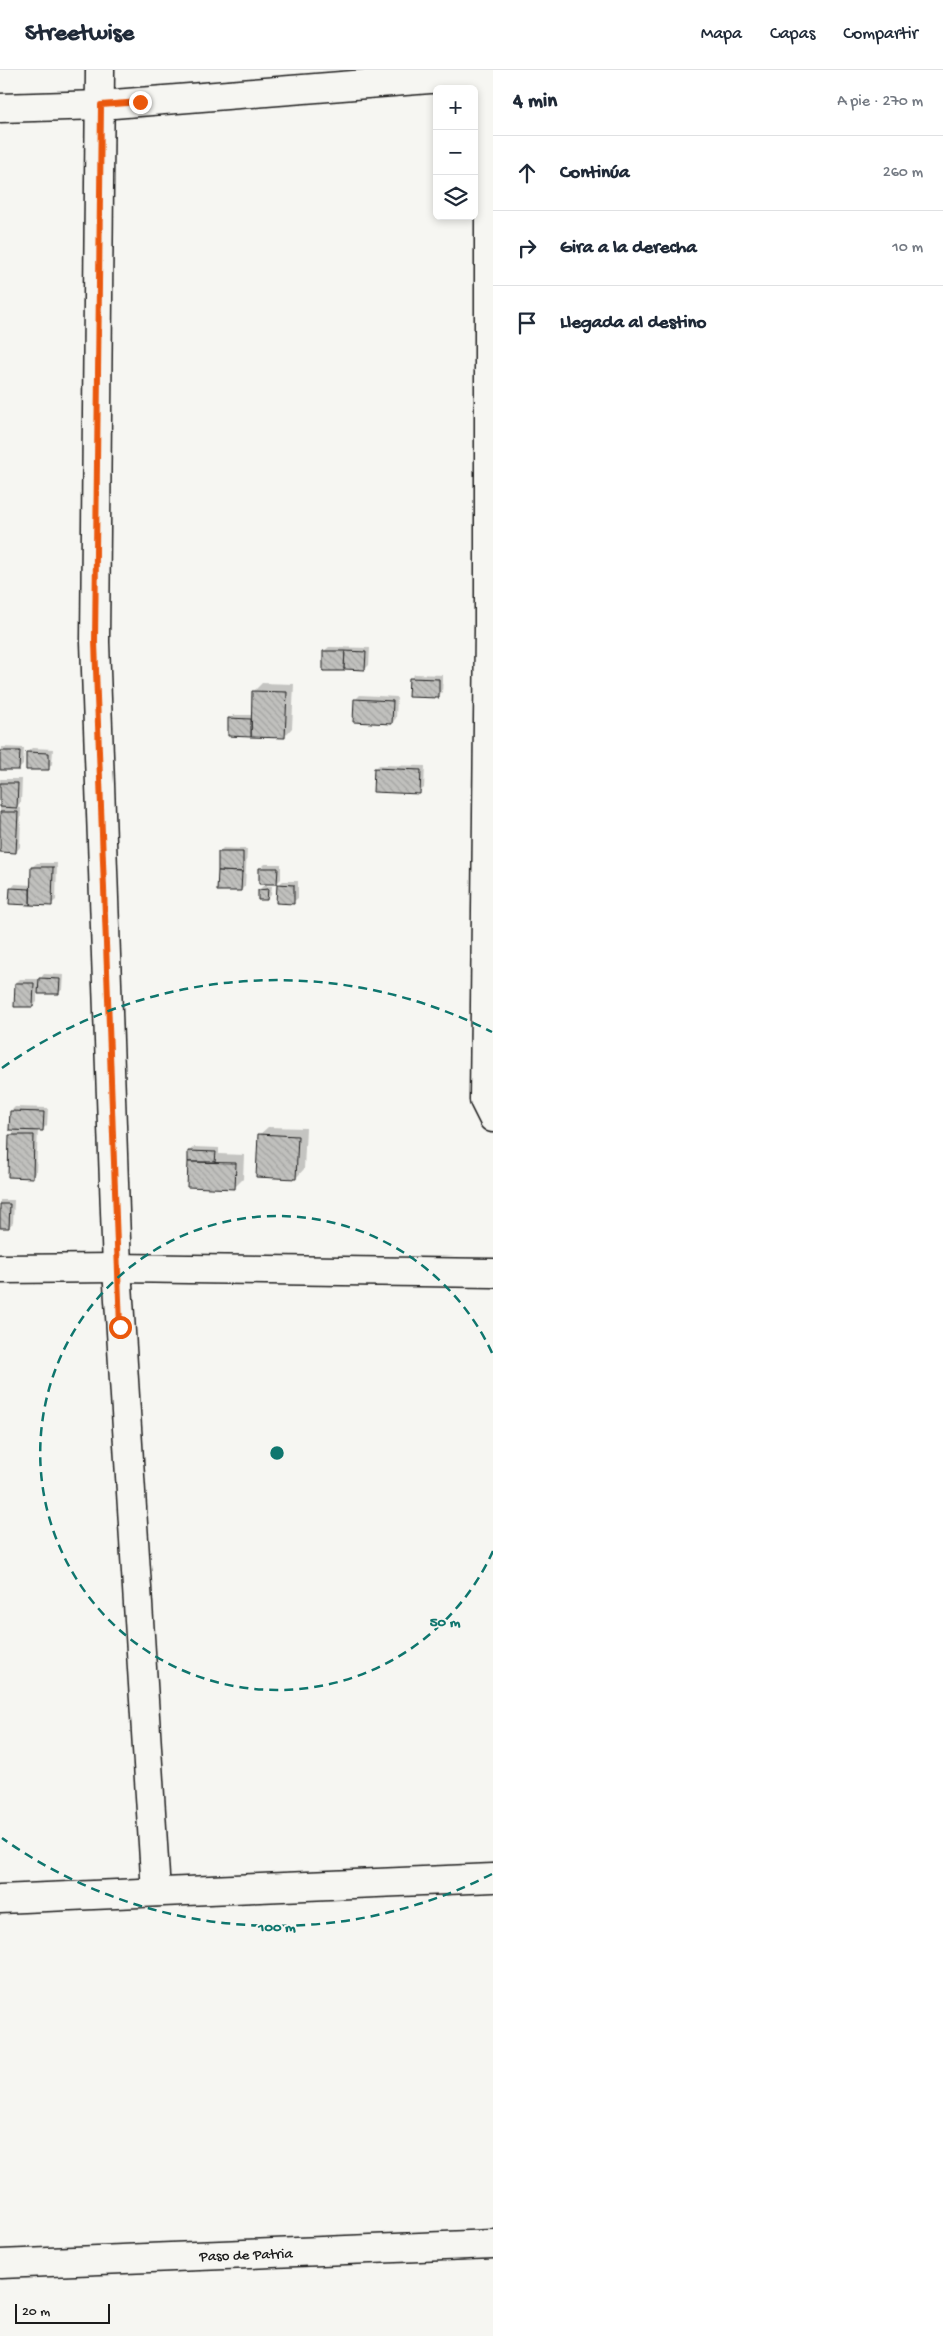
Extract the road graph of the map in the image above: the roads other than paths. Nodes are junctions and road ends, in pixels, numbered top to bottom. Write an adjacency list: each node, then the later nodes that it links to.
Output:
1 (100, 70): 3 (street)
2 (490, 73): 3 (street); 5 (street)
3 (101, 105): 4 (street); 6 (street)
4 (0, 108)
5 (493, 1118)
6 (117, 1268): 7 (street); 8 (street); 10 (street)
7 (0, 1269)
8 (493, 1272)
9 (493, 1878): 10 (street)
10 (156, 1892): 11 (street)
11 (0, 1899)
12 (493, 2244): 13 (street, Paso de Patria)
13 (0, 2264)

